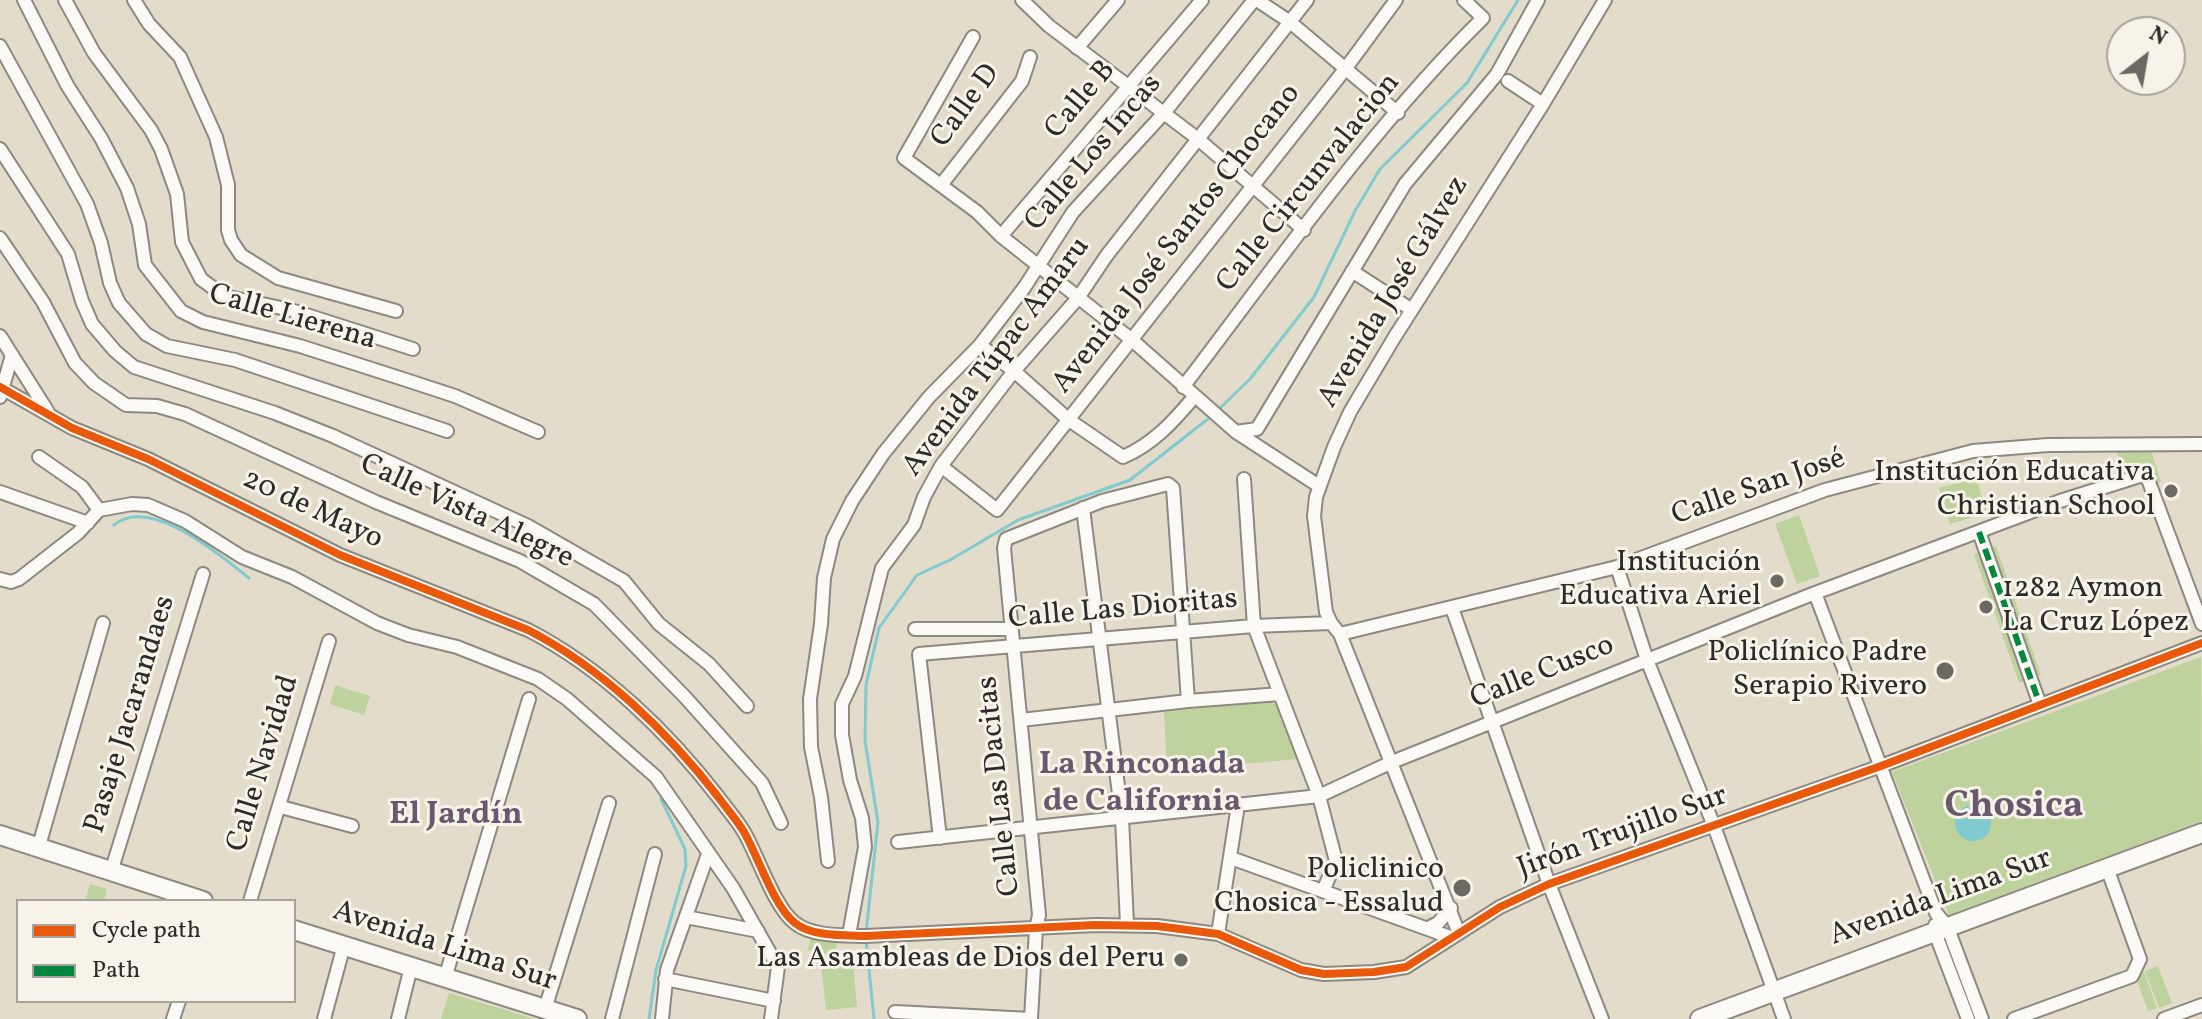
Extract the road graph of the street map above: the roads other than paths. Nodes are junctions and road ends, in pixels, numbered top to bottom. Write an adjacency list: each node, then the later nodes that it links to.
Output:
1 (24, 0): 48 (street, Calle Lierena)
2 (65, 0): 39 (street)
3 (134, 0): 35 (street)
4 (1022, 0): 16 (street)
5 (1118, 0): 16 (street)
6 (1202, 0): 20 (street, Calle B)
7 (1256, 0): 13 (street); 22 (street, Calle Los Incas)
8 (1307, 0): 13 (street, Avenida Túpac Amaru)
9 (1396, 0): 18 (street, Avenida José Santos Chocano)
10 (1464, 0): 23 (street, Calle Circunvalacion)
11 (1538, 0): 32 (street)
12 (1605, 0): 21 (street, Avenida José Gálvez)
13 (1290, 22): 18 (street); 24 (street, Avenida Túpac Amaru)
14 (973, 37): 26 (street)
15 (0, 46): 47 (street)
16 (1077, 48): 20 (street)
17 (1030, 57): 26 (street, Calle D)
18 (1346, 68): 23 (street); 27 (street, Avenida José Santos Chocano)
19 (1508, 81): 21 (street)
20 (1129, 86): 22 (street); 29 (street, Calle B)
21 (1543, 104): 34 (street, Avenida José Gálvez)
22 (1164, 113): 24 (street); 31 (street, Calle Los Incas)
23 (1398, 113): 28 (street, Calle Circunvalacion)
24 (1198, 139): 27 (street); 33 (street, Avenida Túpac Amaru)
25 (0, 149): 82 (street)
26 (941, 185): 29 (street)
27 (1253, 185): 28 (street); 37 (street, Avenida José Santos Chocano)
28 (1304, 230): 42 (street, Calle Circunvalacion)
29 (1001, 236): 31 (street)
30 (0, 238): 93 (street, Calle Vista Alegre)
31 (1038, 264): 33 (street); 38 (street, Calle Los Incas)
32 (1352, 271): 34 (street); 49 (street)
33 (1078, 298): 37 (street); 41 (street, Avenida Túpac Amaru)
34 (1412, 310): 54 (street, Avenida José Gálvez)
35 (396, 311)
36 (0, 336): 40 (street)
37 (1132, 340): 42 (street); 46 (street, Avenida José Santos Chocano)
38 (980, 345): 41 (street); 105 (street, Calle Los Incas)
39 (413, 349)
40 (12, 355): 43 (street); 45 (street)
41 (1014, 371): 46 (street); 52 (street, Avenida Túpac Amaru)
42 (1183, 387): 44 (street)
43 (1, 391): 45 (street, 20 de Mayo)
44 (1194, 397): 46 (street); 49 (street)
45 (52, 418): 122 (street, 20 de Mayo)
46 (1069, 420): 52 (street, Avenida José Santos Chocano)
47 (447, 431)
48 (538, 432)
49 (1236, 432): 54 (street)
50 (2202, 444): 60 (street, Calle San José)
51 (39, 457): 57 (street)
52 (941, 466): 122 (street, Avenida Túpac Amaru)
53 (1244, 479): 68 (street)
54 (1319, 486): 66 (street, Avenida José Gálvez)
55 (0, 492): 58 (street)
56 (1083, 508): 70 (street, Calle Las Dacitas); 71 (street); 73 (street)
57 (99, 510): 58 (street); 103 (street)
58 (88, 523): 62 (street)
59 (1979, 532): 63 (street, Calle Cusco); 67 (street, Calle Cusco); 81 (street)
60 (1617, 567): 64 (street, Calle San José); 77 (street)
61 (203, 574): 107 (street, Pasaje Jacarandaes)
62 (0, 579)
63 (1815, 593): 77 (street, Calle Cusco); 87 (street)
64 (1452, 608): 72 (street, Calle San José); 85 (street)
65 (103, 623): 101 (street)
66 (1331, 623): 68 (street, Calle Las Dioritas); 72 (street, Avenida José Gálvez)
67 (2202, 624)
68 (1254, 626): 71 (street, Calle Las Dioritas); 78 (street)
69 (915, 629): 70 (street)
70 (1011, 629): 76 (street, Calle Las Dacitas)
71 (1183, 632): 73 (street, Calle Las Dioritas); 80 (street)
72 (1340, 634): 86 (street, Avenida José Gálvez)
73 (1100, 639): 76 (street, Calle Las Dioritas); 83 (street)
74 (329, 641): 91 (street, Calle Navidad)
75 (2202, 643): 81 (street, Jirón Trujillo Sur)
76 (1013, 647): 84 (street, Calle Las Dacitas); 99 (street, Calle Las Dioritas)
77 (1647, 660): 85 (street, Calle Cusco); 95 (street)
78 (1280, 694): 80 (street); 88 (street)
79 (529, 699): 125 (street)
80 (1188, 701): 83 (street)
81 (2040, 705): 87 (street, Jirón Trujillo Sur)
82 (747, 706)
83 (1107, 709): 84 (street); 92 (street)
84 (1021, 720): 96 (street, Calle Las Dacitas)
85 (1495, 723): 86 (street, Calle Cusco); 108 (street)
86 (1392, 762): 88 (street, Calle Cusco); 112 (street, Avenida José Gálvez)
87 (1881, 766): 95 (street, Jirón Trujillo Sur); 114 (street)
88 (1319, 796): 90 (street, Calle Cusco); 109 (street)
89 (609, 803): 130 (street)
90 (1238, 805): 92 (street, Calle Cusco); 104 (street)
91 (281, 807): 94 (street); 111 (street, Calle Navidad)
92 (1122, 818): 96 (street, Calle Cusco); 115 (street)
93 (781, 823)
94 (352, 826)
95 (1714, 826): 108 (street, Jirón Trujillo Sur); 127 (street)
96 (1032, 829): 99 (street, Calle Cusco); 117 (street, Calle Las Dacitas)
97 (2202, 833): 106 (highway, Avenida Lima Sur)
98 (2, 837): 101 (highway)
99 (940, 838): 100 (street, Calle Cusco)
100 (898, 842)
101 (38, 849): 107 (highway)
102 (655, 854): 135 (street)
103 (708, 854): 113 (street); 119 (street)
104 (1231, 858): 109 (street); 120 (street)
105 (828, 861)
106 (2107, 868): 114 (highway, Avenida Lima Sur); 144 (street)
107 (111, 872): 110 (highway)
108 (1549, 884): 121 (street, Jirón Trujillo Sur); 139 (street)
109 (1323, 891): 116 (street)
110 (197, 899)
111 (251, 899)
112 (1451, 908): 116 (street); 121 (street, Avenida José Gálvez)
113 (686, 917): 119 (street); 126 (street)
114 (1939, 923): 127 (highway, Avenida Lima Sur); 142 (street); 143 (street)
115 (1127, 924): 117 (street, Jirón Trujillo Sur); 120 (street, Jirón Trujillo Sur)
116 (1428, 928): 121 (street)
117 (1036, 929): 122 (street, Jirón Trujillo Sur); 138 (street, Calle Las Dacitas)
118 (296, 931): 123 (highway, Avenida Lima Sur)
119 (758, 931): 128 (street)
120 (1218, 934): 121 (street, Jirón Trujillo Sur)
121 (1454, 934)
122 (849, 935)
123 (344, 945): 124 (highway, Avenida Lima Sur); 132 (street)
124 (411, 967): 125 (highway, Avenida Lima Sur); 133 (street)
125 (445, 978): 130 (highway, Avenida Lima Sur)
126 (665, 979): 128 (street); 136 (street)
127 (1774, 992): 140 (highway, Avenida Lima Sur); 141 (street)
128 (774, 1001): 137 (street)
129 (2202, 1005): 145 (street)
130 (545, 1009): 134 (highway, Avenida Lima Sur)
131 (895, 1012): 138 (street)
132 (324, 1019)
133 (398, 1019)
134 (577, 1019)
135 (612, 1019)
136 (662, 1019)
137 (771, 1019)
138 (1031, 1019)
139 (1602, 1019)
140 (1700, 1019)
141 (1784, 1019)
142 (1968, 1019)
143 (1982, 1019)
144 (2014, 1019)
145 (2164, 1019)

